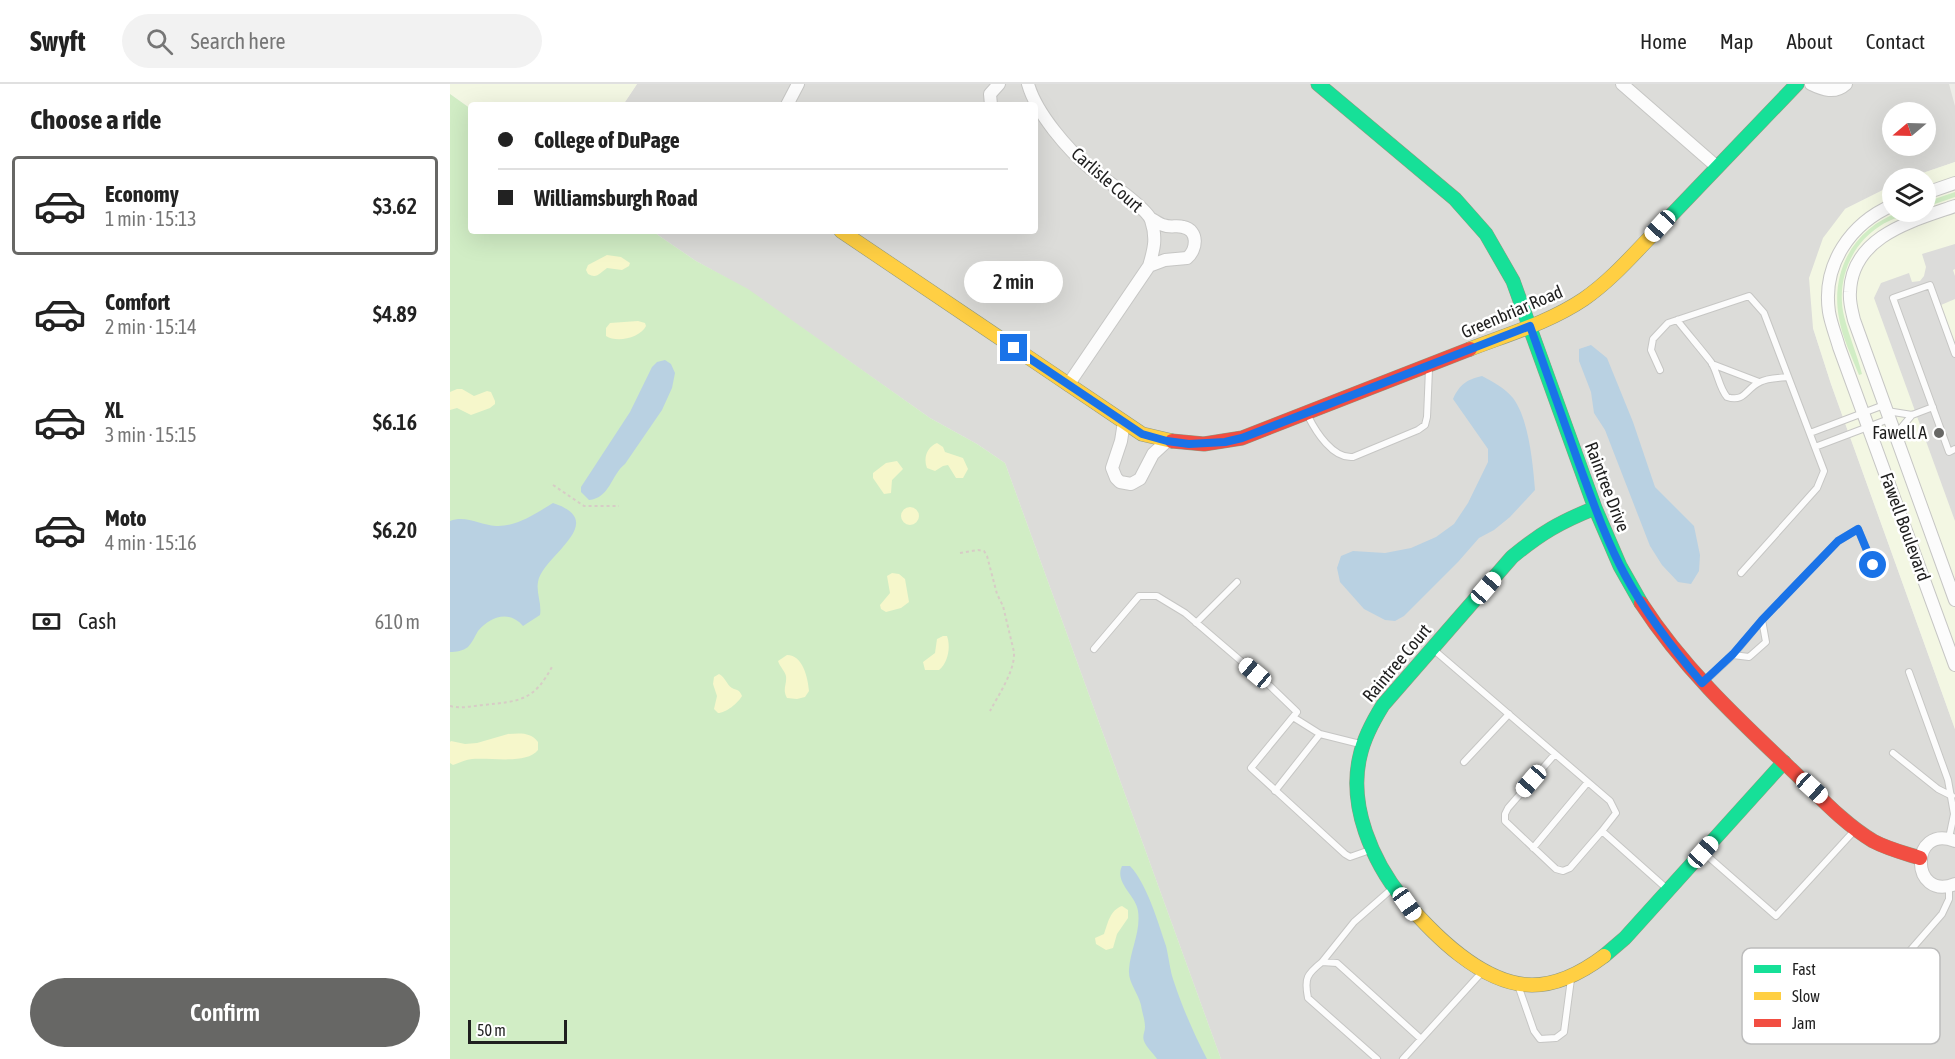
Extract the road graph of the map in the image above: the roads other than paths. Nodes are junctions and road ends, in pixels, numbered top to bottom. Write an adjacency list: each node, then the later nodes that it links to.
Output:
1 (798, 84): 9 (street)
2 (999, 84): 10 (street)
3 (1028, 84): 11 (street, Carlisle Court)
4 (1318, 84): 22 (street, Raintree Drive)
5 (1622, 84): 13 (street)
6 (1797, 84): 13 (street, Greenbriar Road)
7 (1811, 84): 8 (street)
8 (1846, 84)
9 (789, 102)
10 (991, 102)
11 (1034, 102)
12 (1039, 113): 18 (street, Carlisle Court)
13 (1716, 166): 22 (street, Greenbriar Road)
14 (1955, 183): 15 (street)
15 (1936, 190)
16 (1955, 206): 32 (street, Fawell Boulevard)
17 (1882, 210): 33 (street, Fawell Boulevard)
18 (1150, 218): 20 (street, Carlisle Court); 20 (street, Carlisle Court)
19 (845, 234): 29 (street, Greenbriar Road)
20 (1149, 266): 29 (street, Carlisle Court)
21 (1677, 320): 24 (lane); 26 (lane); 27 (lane)
22 (1530, 326): 25 (street, Greenbriar Road); 42 (street, Raintree Drive)
23 (1955, 354): 30 (lane)
24 (1712, 363): 28 (lane); 28 (lane)
25 (1429, 365): 31 (street, Greenbriar Road); 31 (lane)
26 (1660, 370)
27 (1788, 377): 28 (lane); 37 (lane)
28 (1759, 382)
29 (1068, 385): 35 (street, Greenbriar Road)
30 (1933, 407): 34 (lane); 41 (lane)
31 (1307, 412): 39 (street, Greenbriar Road)
32 (1886, 412): 33 (lane); 34 (lane); 36 (lane); 38 (street, Fawell Boulevard)
33 (1864, 413): 36 (street, Fawell Boulevard); 37 (lane)
34 (1912, 415): 38 (lane)
35 (1124, 422): 39 (street, Greenbriar Road); 39 (street)
36 (1869, 427): 40 (lane); 52 (street, Fawell Boulevard)
37 (1810, 433): 40 (lane)
38 (1895, 435): 46 (street, Fawell Boulevard)
39 (1167, 441)
40 (1815, 447): 44 (lane)
41 (1955, 449)
42 (1595, 508): 49 (street, Raintree Court); 54 (street, Raintree Drive)
43 (1873, 565): 47 (lane)
44 (1741, 573)
45 (1238, 582): 48 (lane)
46 (1955, 600)
47 (1762, 620): 51 (lane); 51 (lane)
48 (1196, 623): 50 (lane); 56 (lane)
49 (1432, 648): 55 (lane); 58 (street, Raintree Court)
50 (1094, 649)
51 (1733, 654): 54 (lane)
52 (1955, 665)
53 (1909, 672): 65 (lane)
54 (1702, 683): 62 (street, Raintree Drive)
55 (1509, 714): 60 (lane); 61 (lane)
56 (1293, 717): 57 (lane); 64 (lane)
57 (1320, 734): 58 (lane); 64 (lane)
58 (1362, 745): 70 (street, Raintree Court)
59 (1893, 753): 65 (lane)
60 (1555, 754): 63 (lane); 69 (lane)
61 (1464, 762)
62 (1784, 762): 66 (street, Raintree Drive); 71 (street, Raintree Court)
63 (1588, 782): 67 (lane); 69 (lane)
64 (1275, 791): 70 (lane)
65 (1952, 796): 68 (lane)
66 (1856, 828): 71 (lane); 72 (street, Raintree Drive)
67 (1602, 831): 69 (lane); 75 (lane)
68 (1952, 840): 72 (street)
69 (1533, 848)
70 (1374, 849): 74 (street, Raintree Court)
71 (1703, 852): 75 (street, Raintree Court)
72 (1920, 858): 73 (street)
73 (1952, 885): 76 (lane)
74 (1395, 886): 77 (lane); 78 (street, Raintree Court)
75 (1668, 890): 79 (street, Raintree Court)
76 (1912, 948)
77 (1322, 962): 81 (lane); 83 (lane)
78 (1483, 970): 80 (street, Raintree Court); 81 (lane)
79 (1571, 975): 80 (street, Raintree Court); 80 (lane)
80 (1518, 984)
81 (1421, 1039): 82 (lane)
82 (1406, 1058)
83 (1377, 1059)

